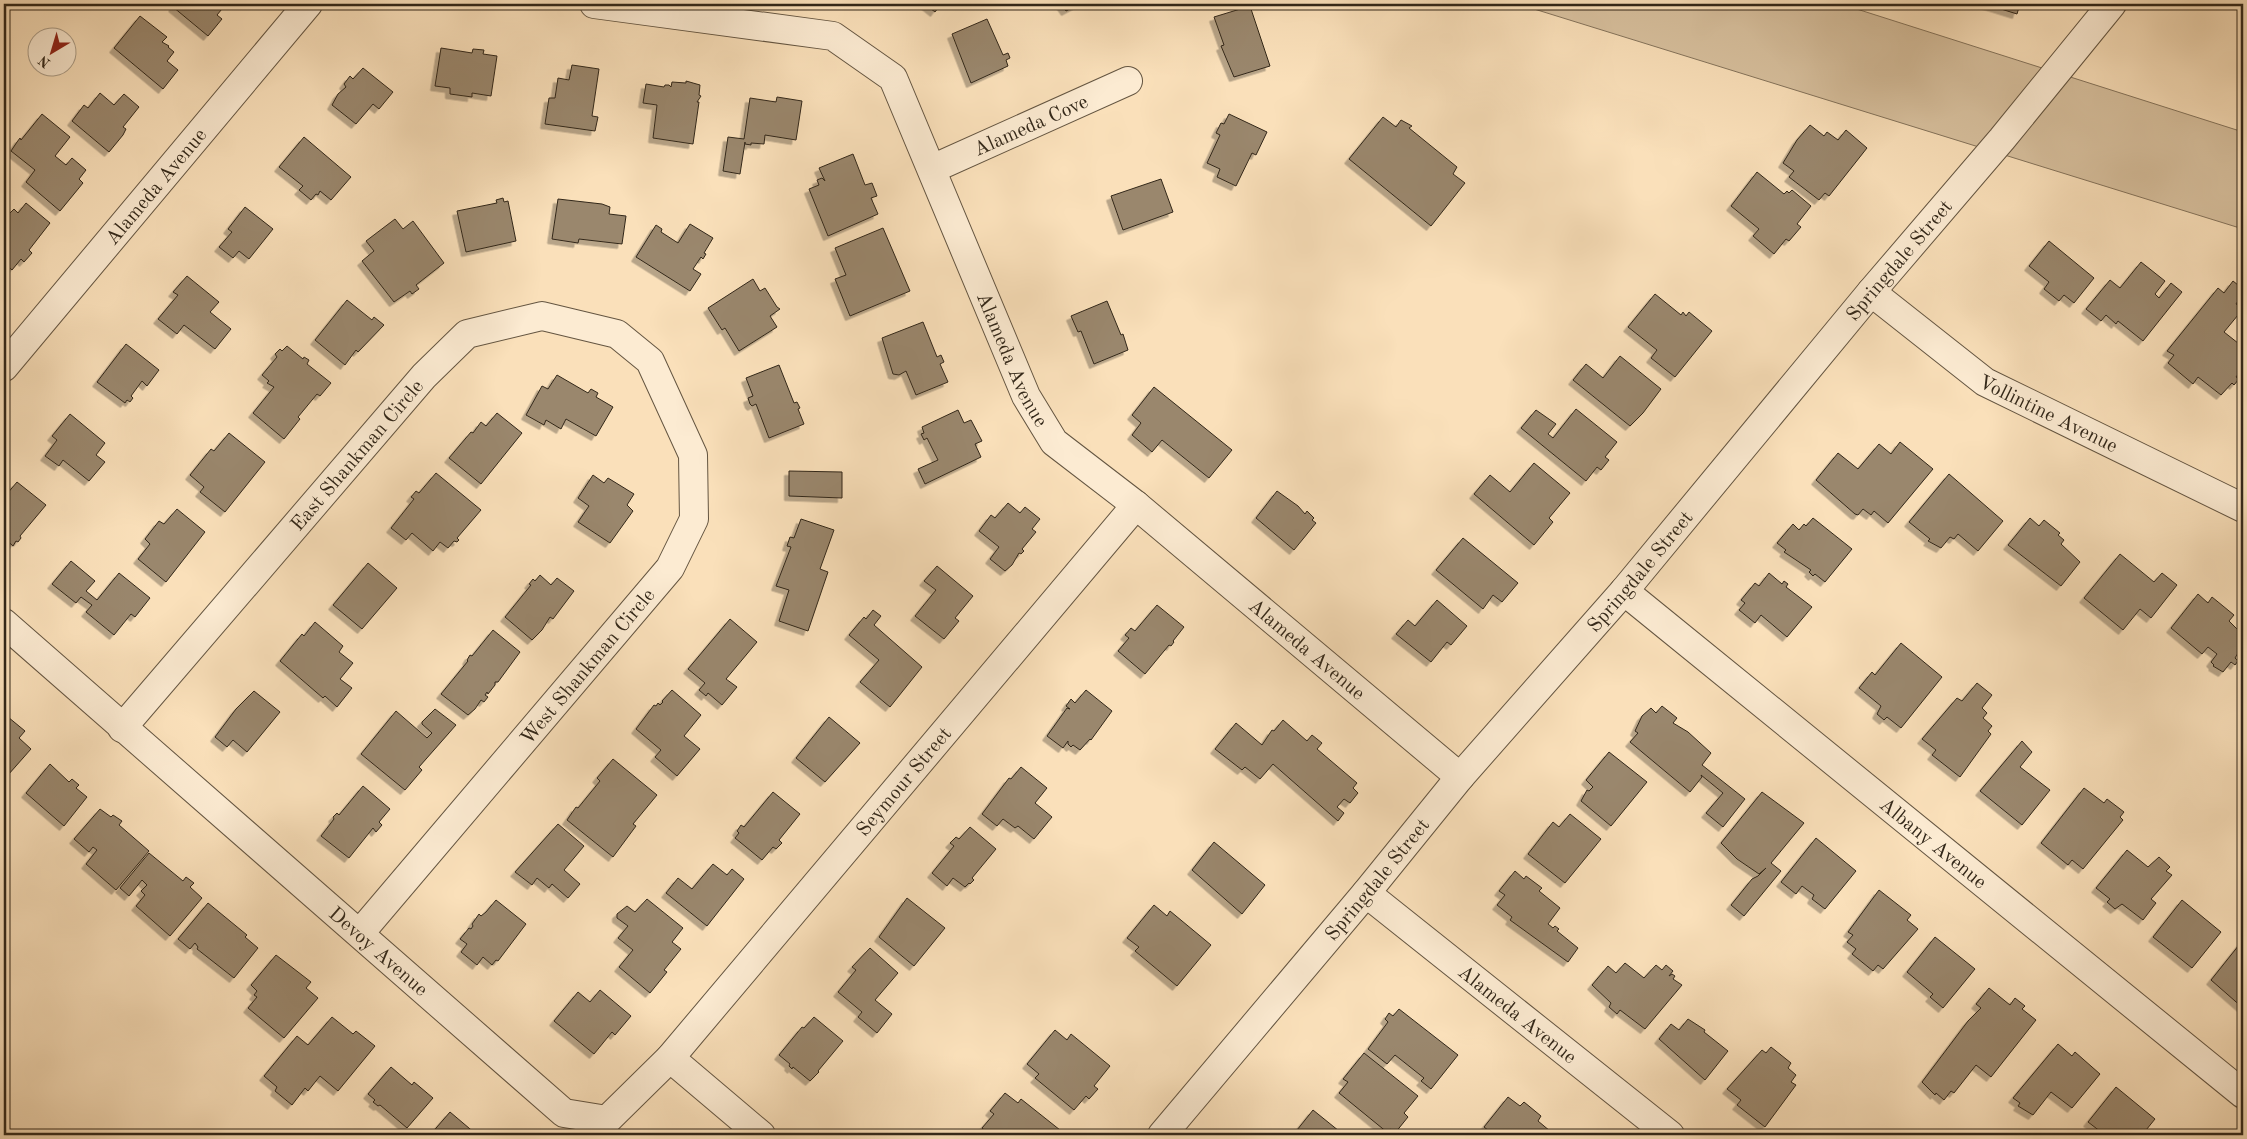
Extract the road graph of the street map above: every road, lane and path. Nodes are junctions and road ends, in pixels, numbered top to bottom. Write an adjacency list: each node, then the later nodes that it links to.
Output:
1 (308, 4): 8 (street, Alameda Avenue)
2 (594, 4): 5 (street, Alameda Avenue)
3 (2112, 4): 6 (street, Springdale Street)
4 (1128, 81): 5 (street, Alameda Cove)
5 (932, 169): 9 (street, Alameda Avenue)
6 (1871, 292): 10 (street, Vollintine Avenue); 11 (street, Springdale Street)
7 (650, 360): 13 (street, East Shankman Circle); 16 (street, West Shankman Circle)
8 (4, 367)
9 (1136, 505): 14 (street, Alameda Avenue); 17 (street, Seymour Street)
10 (2243, 508)
11 (1624, 591): 14 (street, Springdale Street); 18 (street, Albany Avenue)
12 (4, 623): 13 (street, Devoy Avenue)
13 (122, 728): 16 (street, Devoy Avenue)
14 (1460, 777): 15 (street, Springdale Street)
15 (1366, 893): 20 (street, Springdale Street); 21 (street, Alameda Avenue)
16 (360, 933): 17 (street, Devoy Avenue)
17 (670, 1058): 19 (street)
18 (2243, 1094)
19 (760, 1135)
20 (1162, 1135)
21 (1670, 1135)

